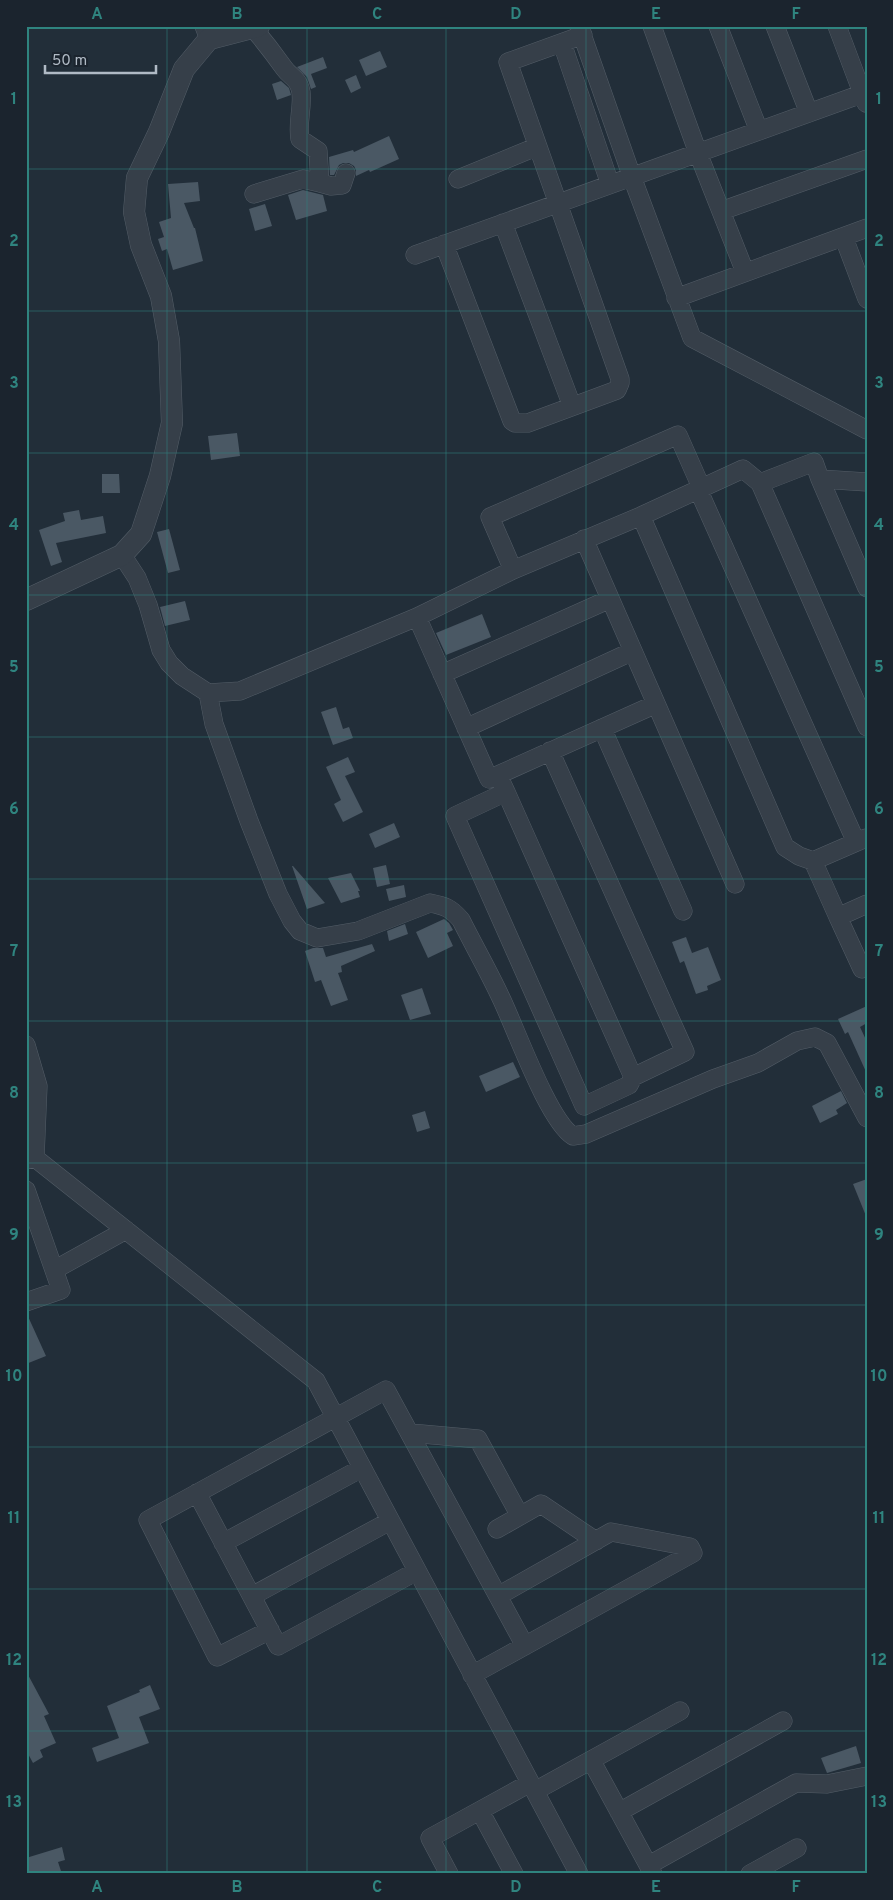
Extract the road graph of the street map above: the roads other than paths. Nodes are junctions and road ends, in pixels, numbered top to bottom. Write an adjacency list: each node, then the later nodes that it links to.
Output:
1 (652, 26): 13 (street)
2 (718, 26): 11 (street)
3 (775, 26): 10 (street)
4 (837, 26): 9 (street)
5 (256, 27): 7 (street); 18 (street)
6 (581, 31): 8 (street); 16 (street)
7 (206, 32): 39 (street)
8 (562, 43): 12 (street); 19 (street)
9 (866, 97): 10 (street)
10 (809, 113): 11 (street)
11 (759, 131): 13 (street)
12 (536, 148): 17 (street); 21 (street)
13 (698, 153): 16 (street); 22 (street)
14 (867, 159): 22 (street)
15 (346, 173): 18 (street)
16 (632, 176): 19 (street); 29 (street)
17 (458, 179)
18 (320, 182): 20 (street)
19 (610, 184): 21 (street)
20 (254, 194)
21 (557, 204): 23 (street); 31 (street)
22 (721, 211): 28 (street)
23 (503, 223): 26 (street); 31 (street)
24 (867, 228): 25 (street)
25 (844, 238): 28 (street); 30 (street)
26 (444, 244): 27 (street); 31 (street)
27 (415, 255)
28 (745, 272): 29 (street)
29 (676, 298): 32 (street)
30 (867, 299)
31 (572, 406)
32 (867, 430)
33 (820, 479): 34 (street); 35 (street); 41 (street)
34 (867, 482)
35 (760, 483): 36 (street); 49 (street)
36 (699, 488): 37 (street); 40 (street); 55 (street)
37 (641, 516): 38 (street); 56 (street)
38 (584, 539): 40 (street); 42 (street)
39 (122, 555): 43 (street); 47 (street)
40 (513, 570): 44 (street)
41 (867, 588)
42 (610, 598): 45 (street); 46 (street)
43 (26, 600)
44 (417, 617): 46 (street); 47 (street)
45 (633, 650): 48 (street); 50 (street)
46 (442, 674): 50 (street)
47 (208, 693): 65 (street)
48 (656, 704): 51 (street); 57 (street)
49 (867, 727)
50 (466, 728): 53 (street)
51 (602, 728): 52 (street); 59 (street)
52 (550, 751): 53 (street); 63 (street)
53 (498, 775): 54 (street)
54 (506, 792): 63 (street); 63 (street)
55 (861, 839): 56 (street)
56 (814, 861): 60 (street)
57 (735, 884)
58 (867, 904): 60 (street)
59 (683, 911)
60 (838, 917): 61 (street)
61 (867, 967)
62 (26, 1045): 64 (street)
63 (634, 1077)
64 (32, 1088): 66 (street)
65 (867, 1118)
66 (31, 1159): 68 (street)
67 (26, 1190): 69 (street)
68 (126, 1230): 69 (street); 71 (street)
69 (54, 1270): 70 (street)
70 (26, 1302)
71 (335, 1418): 72 (street); 73 (street); 74 (street)
72 (411, 1433): 75 (street); 82 (street)
73 (362, 1468): 76 (street); 79 (street)
74 (197, 1493): 79 (street); 83 (street)
75 (520, 1516): 77 (street); 78 (street)
76 (390, 1521): 80 (street); 81 (street)
77 (497, 1529)
78 (596, 1541): 82 (street); 84 (street)
79 (223, 1543): 81 (street)
80 (417, 1571): 83 (street); 85 (street)
81 (252, 1596): 83 (street)
82 (498, 1596): 84 (street)
83 (270, 1630)
84 (525, 1646): 85 (street)
85 (472, 1675): 90 (street)
86 (680, 1711): 88 (street)
87 (783, 1721): 92 (street)
88 (591, 1760): 90 (street); 92 (street)
89 (867, 1776): 94 (street)
90 (532, 1787): 91 (street); 97 (street)
91 (480, 1810): 95 (street); 96 (street)
92 (619, 1812): 94 (street)
93 (797, 1848): 98 (street)
94 (651, 1870)
95 (449, 1874)
96 (514, 1874)
97 (579, 1874)
98 (750, 1874)

